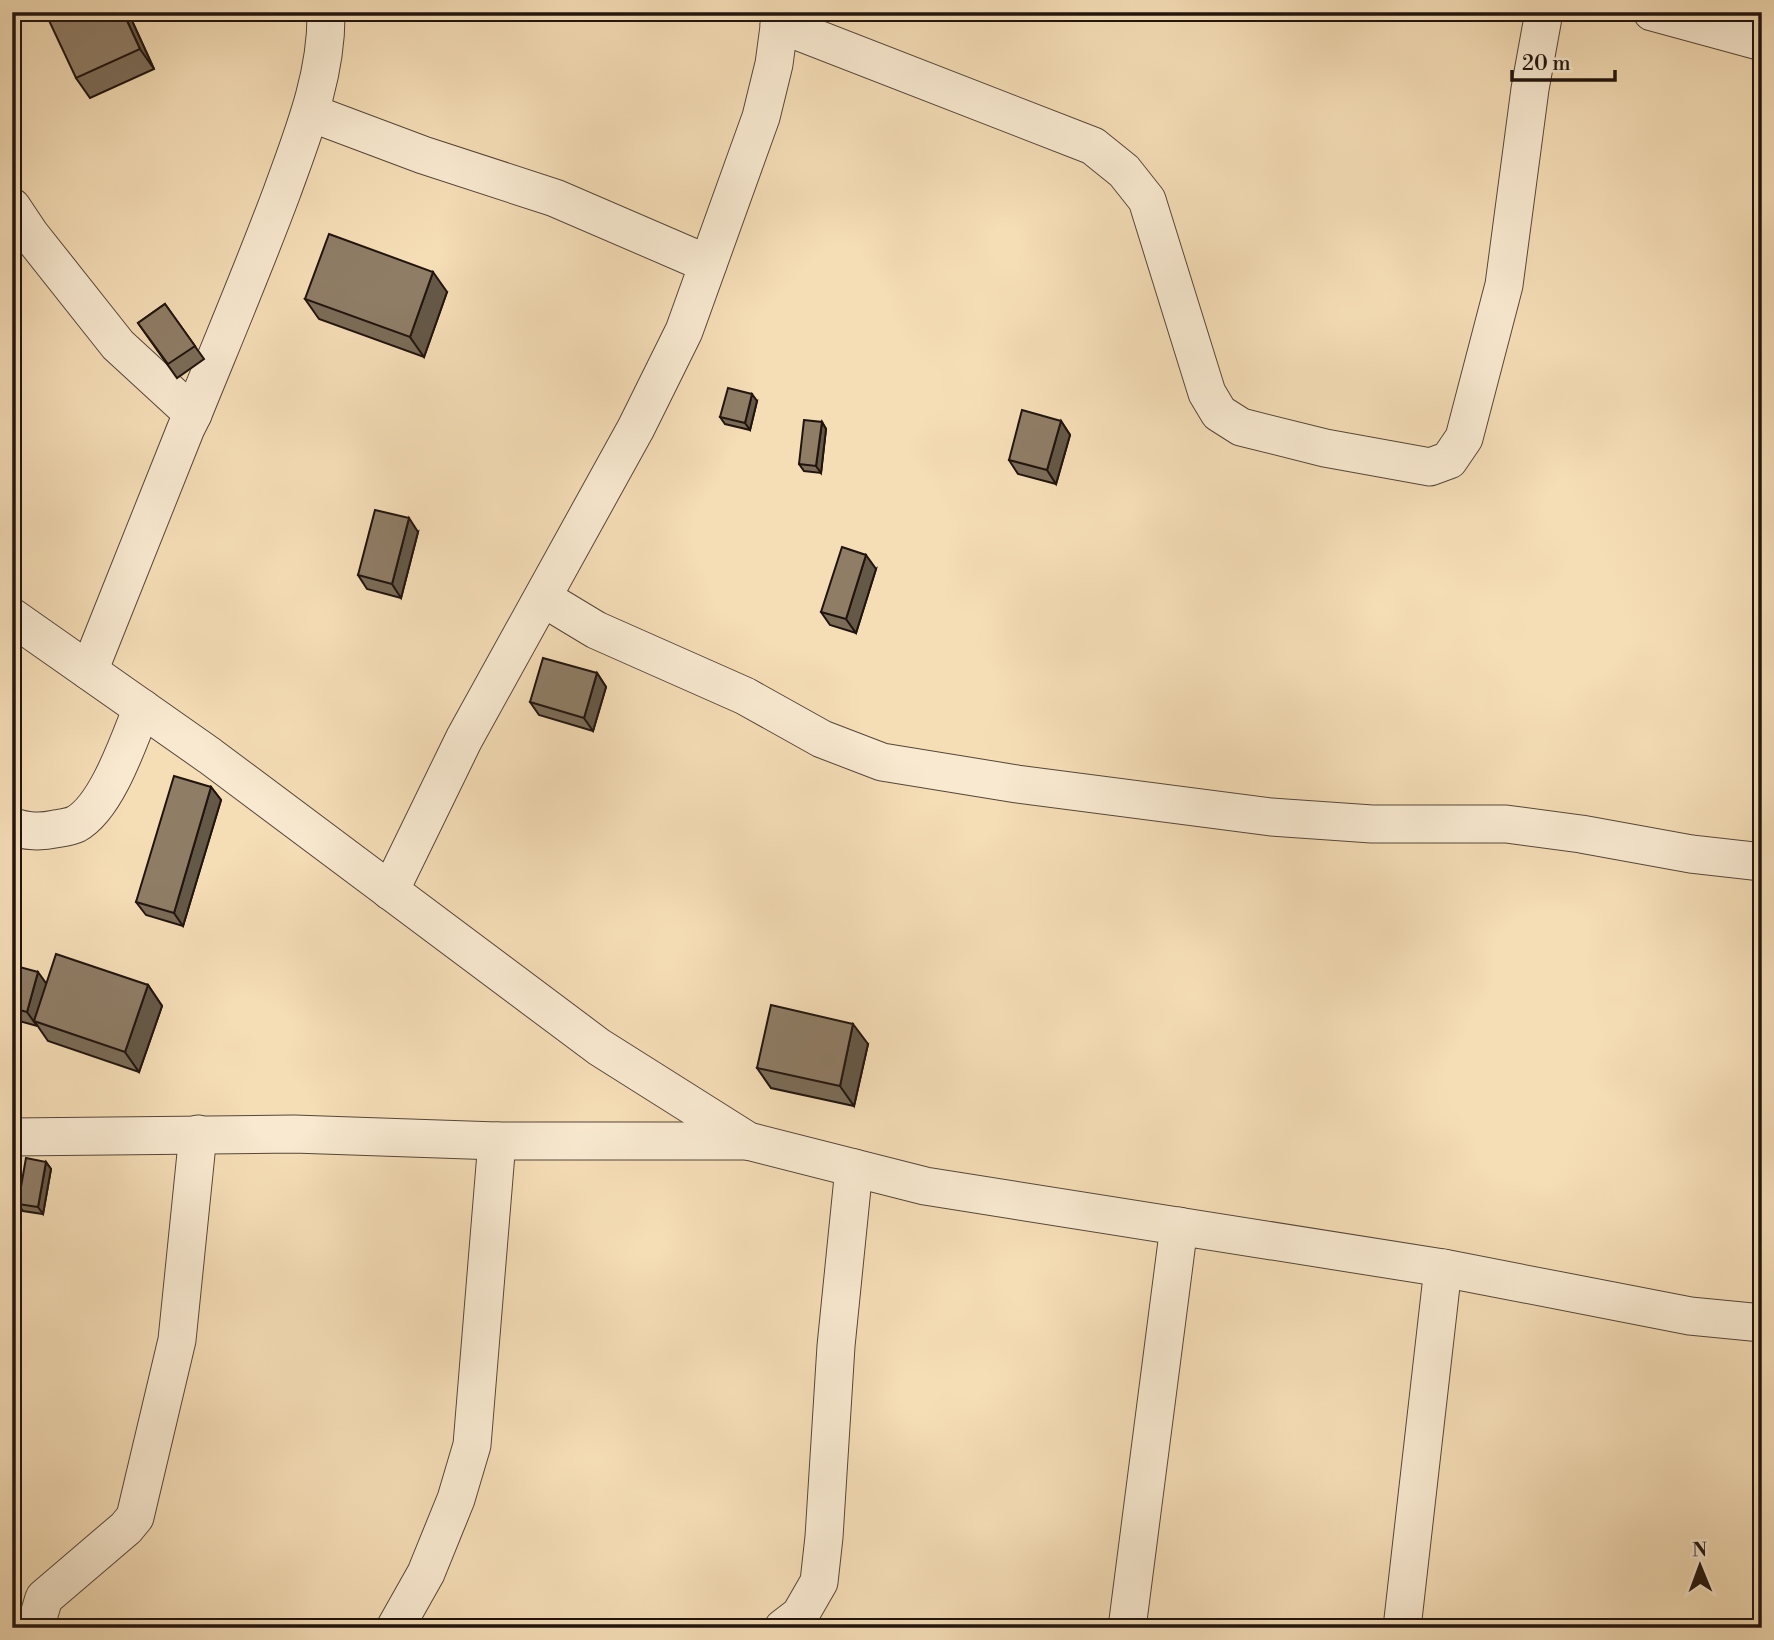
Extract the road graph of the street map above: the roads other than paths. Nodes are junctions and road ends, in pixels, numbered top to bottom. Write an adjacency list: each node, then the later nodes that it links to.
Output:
1 (326, 12): 6 (street)
2 (1544, 12): 4 (street)
3 (1652, 12): 5 (street)
4 (780, 18): 8 (street)
5 (1762, 42)
6 (311, 113): 8 (street); 9 (street)
7 (12, 207): 9 (street)
8 (708, 264): 10 (street)
9 (193, 414): 12 (street)
10 (543, 598): 15 (street); 16 (street)
11 (12, 617): 12 (street)
12 (89, 671): 13 (street)
13 (142, 708): 14 (street); 16 (street)
14 (12, 826)
15 (1762, 862)
16 (390, 891): 20 (street)
17 (198, 1134): 18 (street); 19 (street); 25 (street)
18 (12, 1137)
19 (497, 1141): 20 (street); 26 (street)
20 (748, 1141): 21 (street)
21 (854, 1167): 22 (street); 27 (street)
22 (1179, 1226): 23 (street); 28 (street)
23 (1443, 1268): 24 (street); 29 (street)
24 (1762, 1323)
25 (30, 1606)
26 (395, 1628)
27 (783, 1628)
28 (1127, 1628)
29 (1402, 1628)

